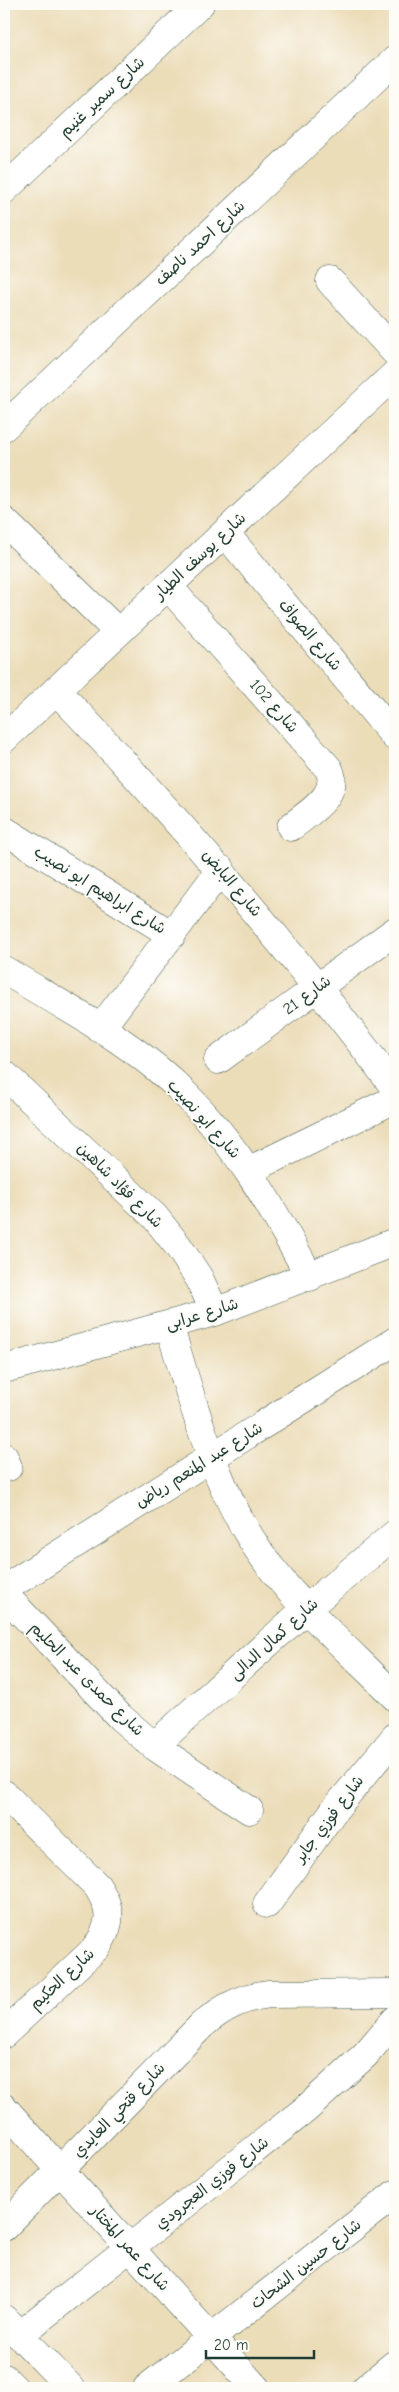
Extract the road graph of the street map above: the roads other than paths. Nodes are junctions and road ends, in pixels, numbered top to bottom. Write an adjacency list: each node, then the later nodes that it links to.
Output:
1 (200, 4): 3 (street, شارع سمير غنيم)
2 (395, 60): 7 (street, شارع احمد ناصف)
3 (4, 190)
4 (330, 281): 5 (street)
5 (395, 352)
6 (395, 374): 9 (street, شارع يوسف الطيار)
7 (4, 426)
8 (4, 521): 11 (street)
9 (225, 533): 10 (street, شارع يوسف الطيار); 13 (street, شارع الصواف)
10 (168, 586): 11 (street, شارع يوسف الطيار); 15 (street, شارع 102)
11 (118, 632): 12 (street, شارع يوسف الطيار)
12 (56, 690): 14 (street, شارع يوسف الطيار); 17 (street, شارع البايض)
13 (395, 737)
14 (4, 739)
15 (291, 827)
16 (4, 830): 19 (street, شارع ابراهيم ابو نصيب)
17 (221, 869): 19 (street); 21 (street, شارع البايض)
18 (395, 930): 21 (street, شارع 21)
19 (172, 935): 22 (street)
20 (4, 970): 22 (street, شارع ابو نصيب)
21 (318, 987): 23 (street, شارع 21); 25 (street, شارع البايض)
22 (100, 1029): 27 (street, شارع ابو نصيب)
23 (218, 1060)
24 (4, 1074): 30 (street, شارع فؤاد شاهين)
25 (395, 1088)
26 (395, 1099): 27 (street)
27 (250, 1170): 29 (street, شارع ابو نصيب)
28 (395, 1242): 29 (street, شارع عرابى)
29 (310, 1277): 30 (street, شارع عرابى)
30 (215, 1312): 31 (street, شارع عرابى)
31 (169, 1325): 33 (street, شارع عرابى); 34 (street)
32 (395, 1340): 34 (street, شارع عبد المنعم رياض)
33 (4, 1369)
34 (213, 1456): 36 (street, شارع عبد المنعم رياض); 38 (street)
35 (395, 1534): 38 (street, شارع كمال الدالى)
36 (4, 1589)
37 (4, 1594): 41 (street, شارع حمدى عبد الحليم)
38 (307, 1608): 39 (street); 41 (street, شارع كمال الدالى)
39 (395, 1697)
40 (395, 1737): 44 (street, شارع فوزي جابر)
41 (154, 1746): 43 (street, شارع حمدى عبد الحليم)
42 (4, 1794): 47 (street, شارع الحكيم)
43 (250, 1810)
44 (267, 1904)
45 (395, 1993): 49 (street, شارع فتحي العايدي)
46 (395, 2020): 52 (street, شارع فوزي العجرودي)
47 (4, 2034)
48 (4, 2108): 49 (street, شارع عمر المختار)
49 (59, 2170): 51 (street, شارع فتحي العايدي); 52 (street, شارع عمر المختار)
50 (395, 2194): 54 (street, شارع حسين الشحات)
51 (4, 2227)
52 (130, 2248): 53 (street, شارع فوزي العجرودي); 54 (street, شارع عمر المختار)
53 (12, 2327): 58 (street)
54 (211, 2338): 59 (street, شارع حسين الشحات); 60 (street, شارع عمر المختار)
55 (395, 2364): 61 (street)
56 (4, 2378): 57 (street)
57 (14, 2388)
58 (72, 2388)
59 (147, 2388)
60 (256, 2388)
61 (366, 2388)

